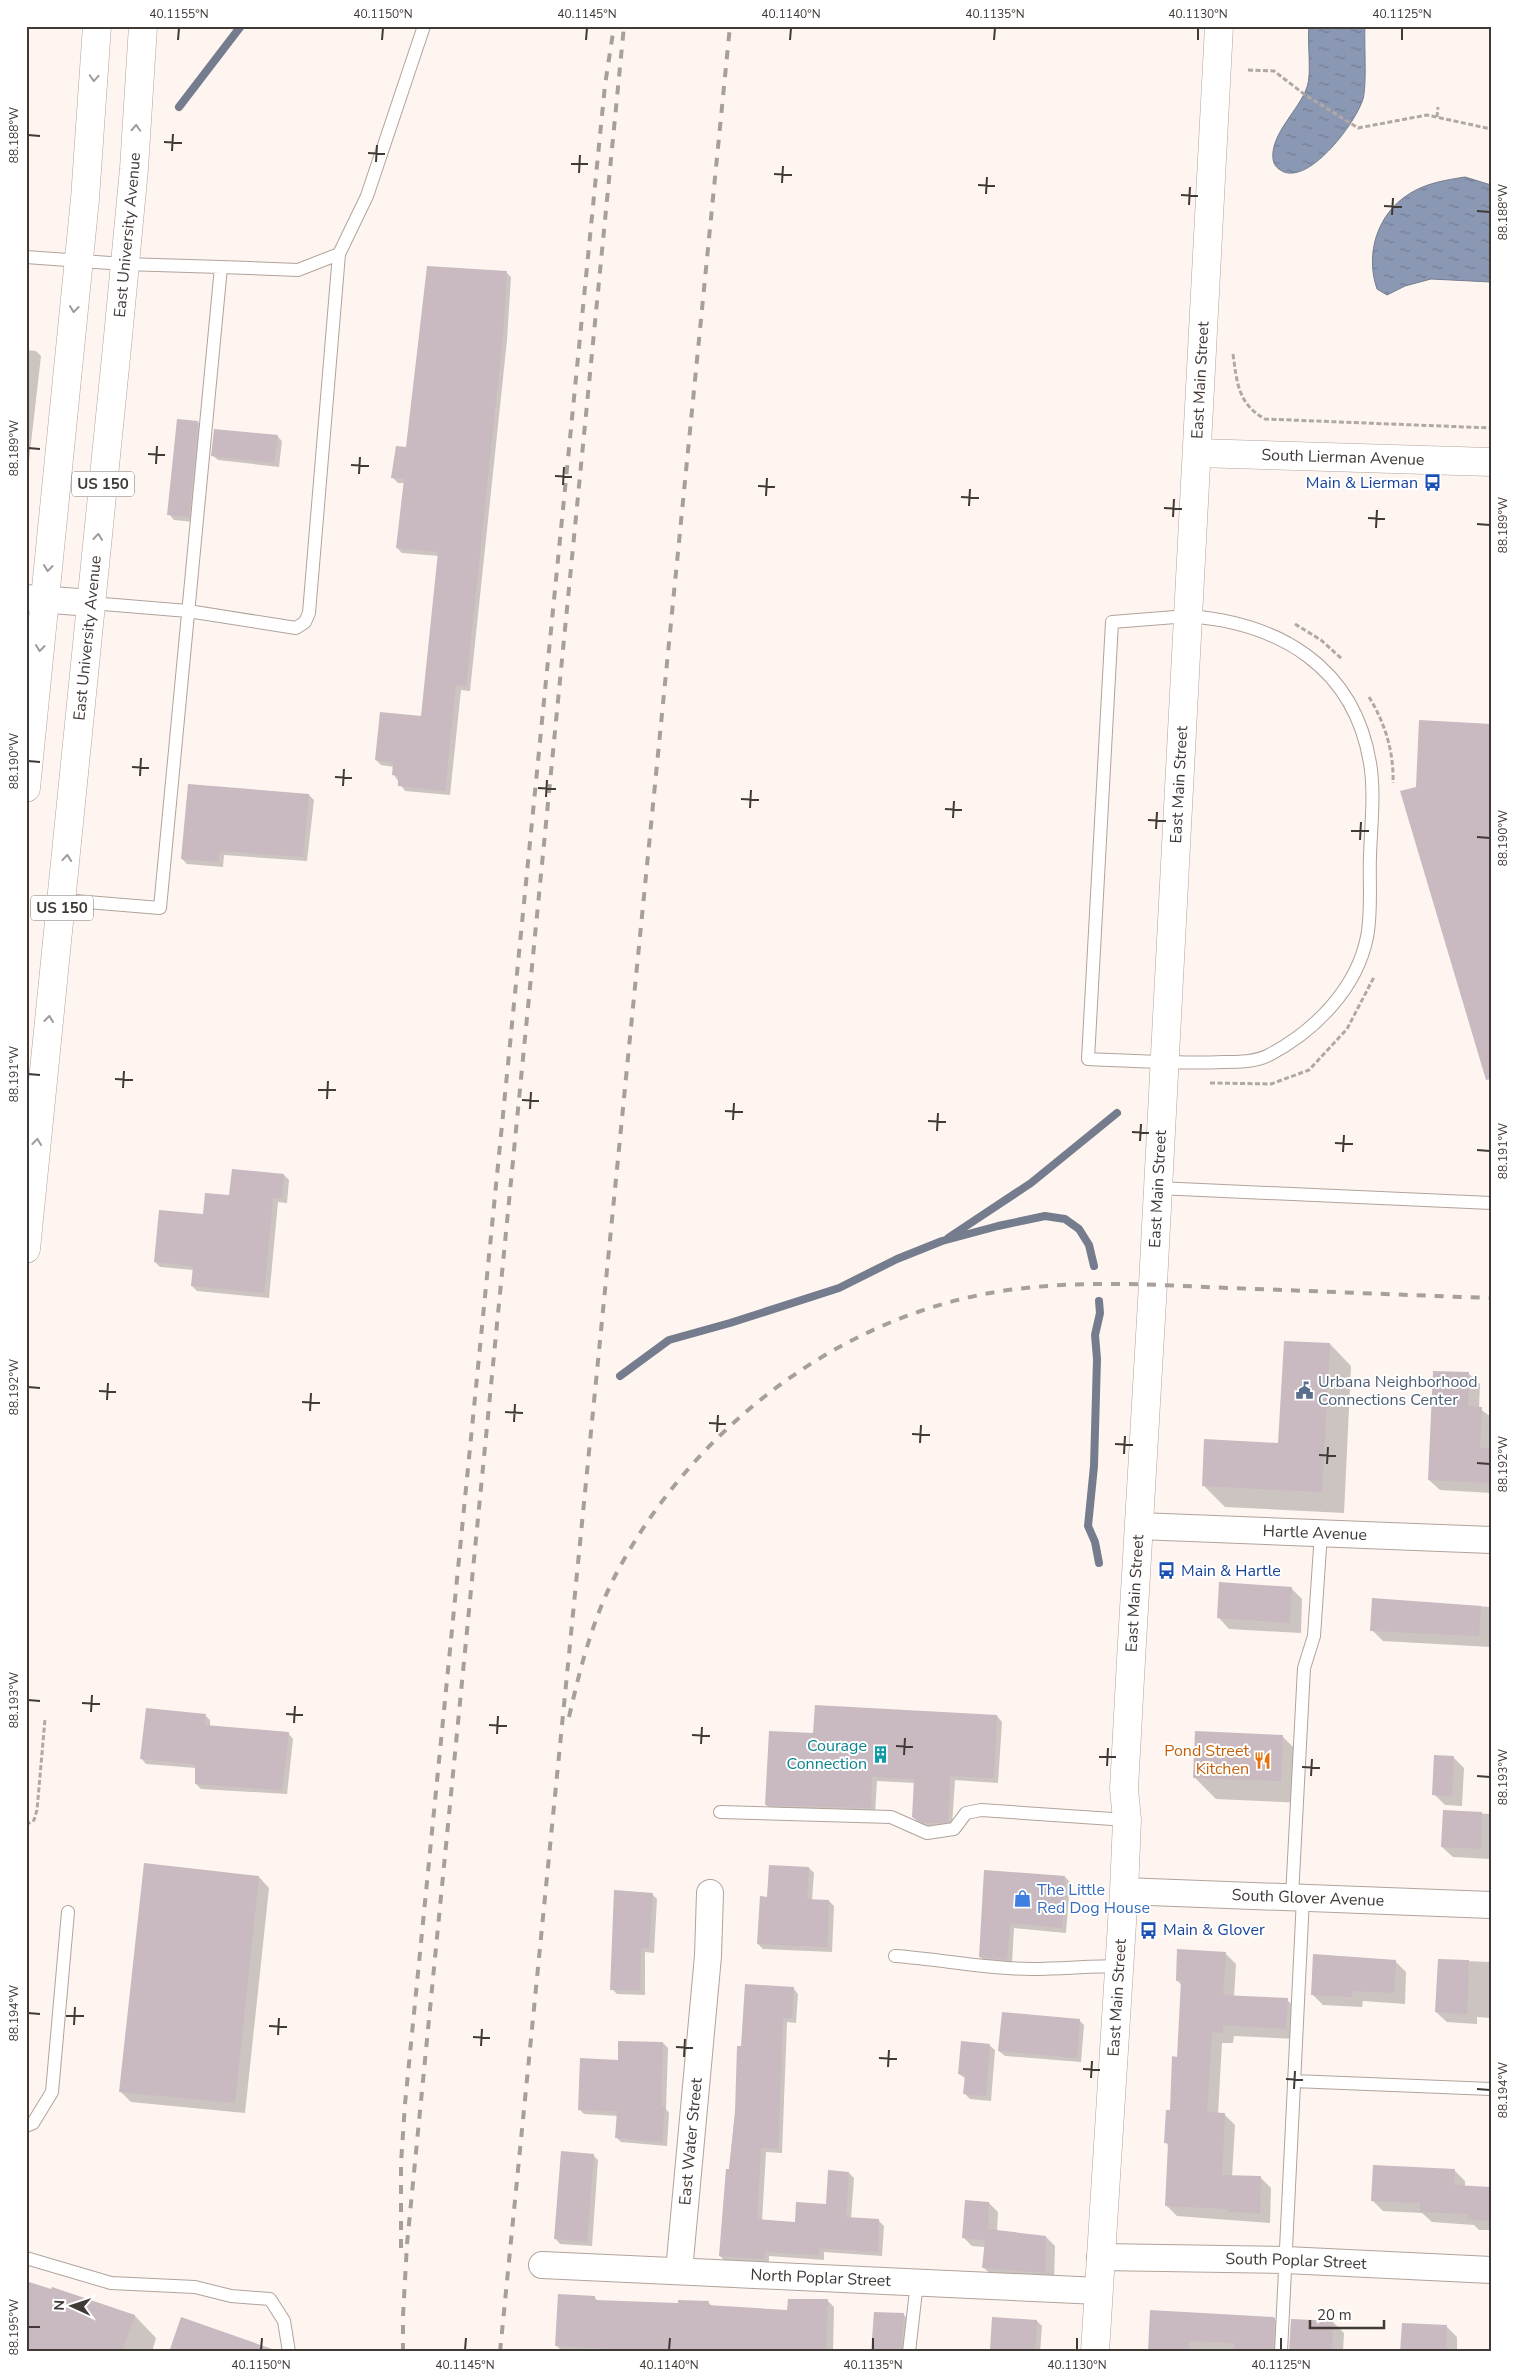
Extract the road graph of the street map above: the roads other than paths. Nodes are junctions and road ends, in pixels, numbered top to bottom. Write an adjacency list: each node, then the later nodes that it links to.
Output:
1 (97, 26): 7 (main road, US 150, one-way to 7)
2 (143, 26): 8 (main road, East University Avenue / US 150, one-way to 2)
3 (424, 26): 5 (lane)
4 (1219, 26): 10 (main road, East Main Street)
5 (339, 254): 9 (lane); 14 (lane)
6 (26, 257): 7 (lane)
7 (79, 261): 8 (lane); 12 (main road, US 150, one-way to 12)
8 (124, 264): 9 (lane); 13 (main road, East University Avenue / US 150, one-way to 8)
9 (221, 267): 14 (lane)
10 (1196, 453): 11 (main road, South Lierman Avenue); 15 (main road, East Main Street)
11 (1491, 462)
12 (36, 599): 13 (street); 16 (main road, US 150, one-way to 16)
13 (91, 603): 14 (lane); 17 (main road, East University Avenue / US 150, one-way to 13)
14 (188, 611): 17 (lane)
15 (1188, 616): 18 (main road, East Main Street); 18 (lane); 18 (lane)
16 (26, 788)
17 (63, 900): 21 (main road, East University Avenue / US 150, one-way to 17)
18 (1164, 1063): 19 (main road, East Main Street)
19 (1158, 1188): 20 (lane); 22 (main road, East Main Street)
20 (1491, 1203)
21 (26, 1249)
22 (1139, 1526): 23 (street, Hartle Avenue); 26 (main road, East Main Street)
23 (1321, 1533): 24 (street, Hartle Avenue); 29 (lane)
24 (1491, 1540)
25 (720, 1812): 26 (lane)
26 (1127, 1820): 27 (main road, East Main Street)
27 (1124, 1891): 29 (street, South Glover Avenue); 33 (main road, East Main Street)
28 (710, 1893): 42 (street, East Water Street)
29 (1298, 1898): 30 (street, South Glover Avenue); 34 (lane)
30 (1491, 1905)
31 (68, 1912): 36 (lane)
32 (895, 1956): 33 (lane)
33 (1120, 1966): 37 (main road, East Main Street)
34 (1294, 2081): 35 (lane); 39 (lane)
35 (1491, 2089)
36 (26, 2126)
37 (1100, 2257): 39 (street, South Poplar Street); 44 (main road, East Main Street)
38 (26, 2258): 45 (lane)
39 (1286, 2260): 41 (street, South Poplar Street); 48 (lane)
40 (542, 2265): 42 (street, North Poplar Street)
41 (1491, 2270)
42 (679, 2271): 43 (street, North Poplar Street)
43 (917, 2282): 44 (street, North Poplar Street); 46 (lane)
44 (1098, 2291): 47 (main road, East Main Street)
45 (289, 2352)
46 (910, 2352)
47 (1095, 2352)
48 (1281, 2352)

